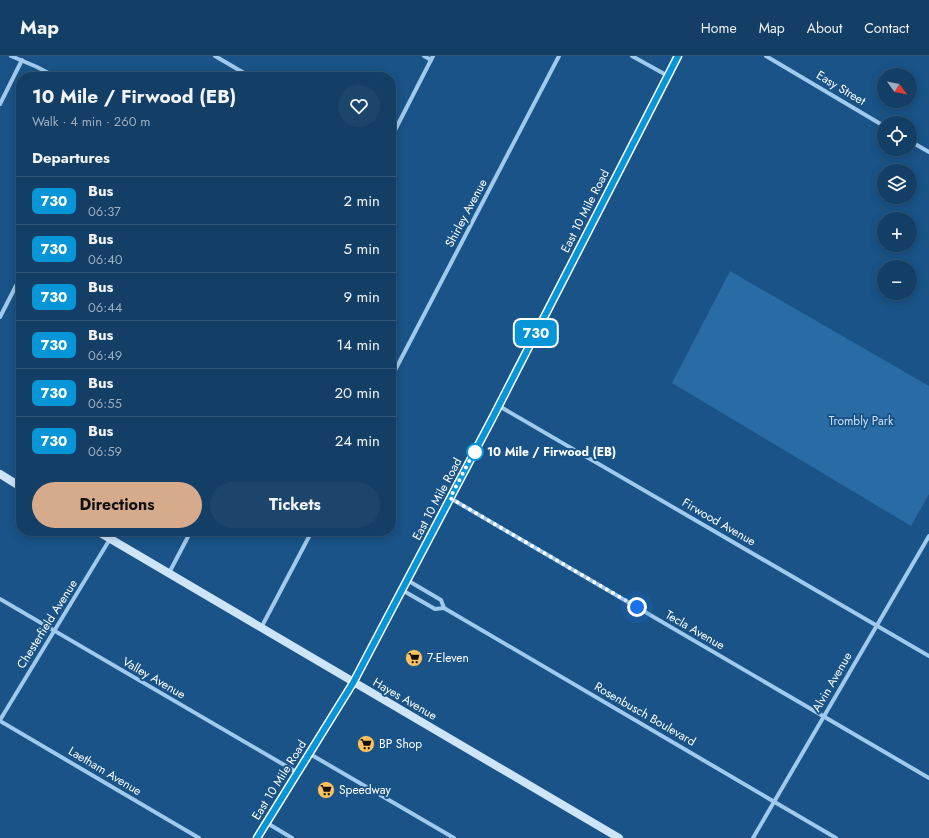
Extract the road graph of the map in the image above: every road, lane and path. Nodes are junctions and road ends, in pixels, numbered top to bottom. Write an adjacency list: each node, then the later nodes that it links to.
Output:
1 (11, 56): 9 (street)
2 (215, 56): 11 (street)
3 (424, 56): 8 (street)
4 (559, 56): 20 (street, Shirley Avenue)
5 (632, 56): 12 (street)
6 (678, 56): 12 (main road, East 10 Mile Road)
7 (766, 56): 14 (street, Easy Street)
8 (432, 58): 15 (street)
9 (22, 60): 10 (street); 13 (street)
10 (46, 72)
11 (242, 72)
12 (668, 76): 21 (main road, East 10 Mile Road)
13 (0, 104)
14 (877, 122)
15 (396, 128)
16 (917, 145): 17 (street)
17 (929, 152)
18 (16, 286): 19 (street)
19 (0, 317)
20 (396, 368)
21 (499, 405): 24 (main road, East 10 Mile Road); 35 (street, Firwood Avenue)
22 (0, 474): 23 (main road)
23 (16, 484)
24 (450, 498): 31 (main road, East 10 Mile Road); 40 (street, Tecla Avenue)
25 (105, 536): 29 (main road, Hayes Avenue)
26 (188, 536): 30 (street)
27 (309, 536): 36 (street)
28 (929, 536): 35 (street, Alvin Avenue)
29 (110, 539): 30 (main road, Hayes Avenue); 37 (street, Chesterfield Avenue)
30 (169, 574): 36 (main road, Hayes Avenue)
31 (407, 580): 32 (main road, East 10 Mile Road); 34 (street, Rosenbusch Boulevard)
32 (402, 590): 34 (street, Rosenbusch Boulevard); 39 (main road, East 10 Mile Road)
33 (0, 599): 37 (street, Valley Avenue)
34 (444, 608): 45 (street, Rosenbusch Boulevard)
35 (877, 625): 38 (street, Firwood Avenue); 40 (street, Alvin Avenue)
36 (261, 628): 39 (main road, Hayes Avenue)
37 (55, 632): 41 (street, Chesterfield Avenue); 43 (street, Valley Avenue)
38 (929, 656)
39 (353, 683): 42 (main road, East 10 Mile Road); 51 (main road, Hayes Avenue)
40 (823, 716): 44 (street, Tecla Avenue); 45 (street, Alvin Avenue)
41 (0, 720): 47 (street, Laetham Avenue)
42 (310, 754): 43 (main road, East 10 Mile Road); 50 (street)
43 (298, 773): 46 (main road, East 10 Mile Road)
44 (929, 778)
45 (774, 802): 52 (street, Alvin Avenue); 53 (street, Rosenbusch Boulevard)
46 (266, 823): 48 (main road, East 10 Mile Road); 49 (street)
47 (199, 838)
48 (257, 838)
49 (292, 838)
50 (454, 838)
51 (619, 838)
52 (753, 838)
53 (836, 838)

